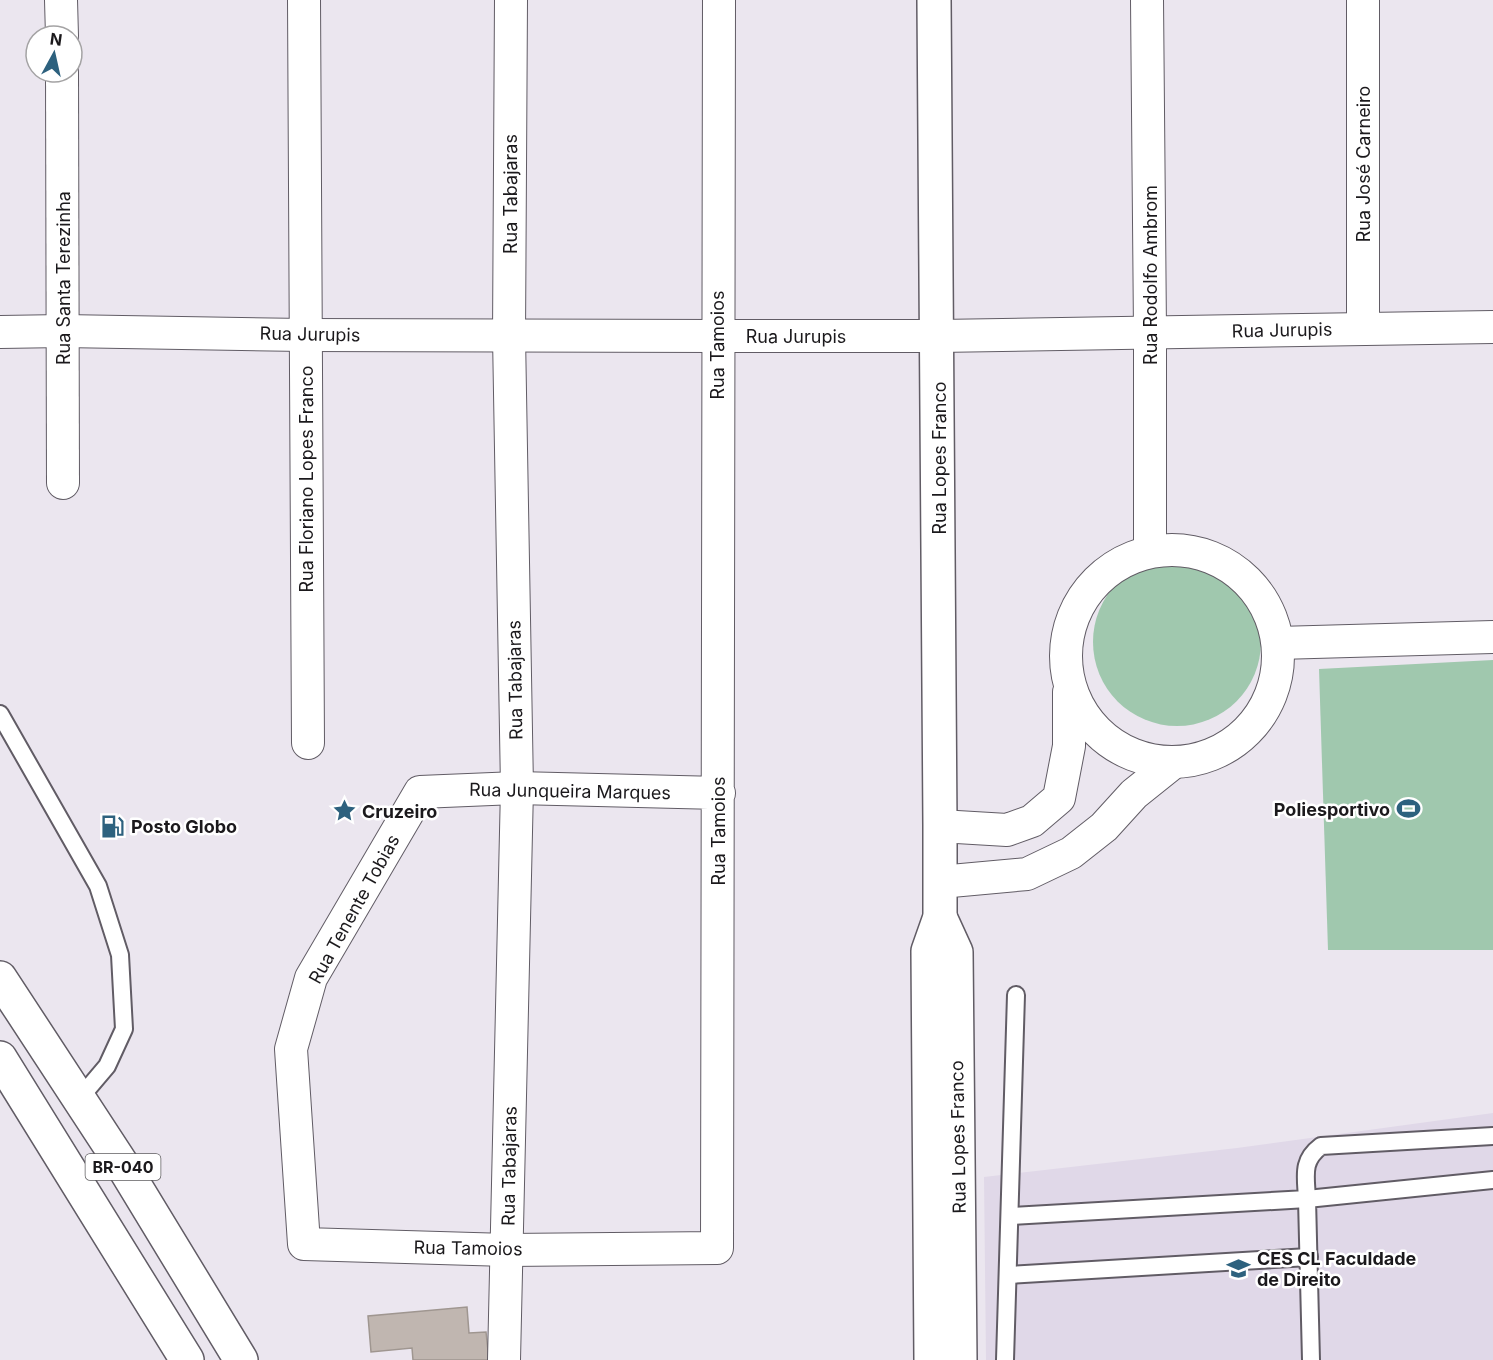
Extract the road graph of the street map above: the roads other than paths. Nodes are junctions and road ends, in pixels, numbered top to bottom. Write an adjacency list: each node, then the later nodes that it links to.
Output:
1 (62, 0): 8 (street)
2 (304, 0): 15 (street, Rua Floriano Lopes Franco)
3 (511, 0): 16 (street, Rua Tabajaras)
4 (719, 0): 17 (street, Rua Tamoios)
5 (934, 0): 18 (main road, Rua Lopes Franco)
6 (1147, 0): 13 (street, Rua Rodolfo Ambrom)
7 (1363, 0): 11 (street, Rua José Carneiro)
8 (62, 24)
9 (62, 84): 12 (street, Rua Santa Terezinha)
10 (1493, 327): 11 (street, Rua Jurupis)
11 (1363, 329): 13 (street, Rua Jurupis)
12 (63, 331): 14 (street, Rua Jurupis); 15 (street, Rua Jurupis); 19 (street, Rua Santa Terezinha)
13 (1150, 331): 18 (street, Rua Jurupis); 20 (street, Rua Rodolfo Ambrom)
14 (0, 332)
15 (304, 334): 16 (street, Rua Jurupis); 25 (street, Rua Floriano Lopes Franco)
16 (509, 336): 17 (street, Rua Jurupis); 27 (street, Rua Tabajaras)
17 (717, 336): 18 (street, Rua Jurupis); 29 (street, Rua Tamoios)
18 (938, 336): 30 (main road, Rua Lopes Franco)
19 (63, 483)
20 (1149, 551): 22 (street); 23 (street)
21 (1493, 637): 22 (street)
22 (1278, 643): 26 (street)
23 (1069, 685): 26 (street); 30 (street)
24 (0, 714): 36 (lane)
25 (308, 743)
26 (1174, 762): 31 (street)
27 (517, 788): 28 (street, Rua Junqueira Marques); 29 (street, Rua Junqueira Marques); 42 (street, Rua Tabajaras)
28 (420, 792): 41 (street, Rua Tenente Tobias)
29 (719, 793): 42 (street, Rua Tamoios)
30 (940, 826): 31 (main road, Rua Lopes Franco)
31 (940, 882): 32 (main road, Rua Lopes Franco)
32 (940, 917): 48 (main road, Rua Lopes Franco); 49 (main road, Rua Lopes Franco)
33 (0, 978): 36 (main road, BR-040)
34 (1016, 995): 40 (lane)
35 (0, 1058): 45 (main road, BR-040)
36 (79, 1099): 46 (main road, BR-040)
37 (1493, 1136): 39 (lane)
38 (1493, 1180): 39 (lane)
39 (1306, 1199): 40 (lane); 43 (lane)
40 (1010, 1216): 44 (lane)
41 (304, 1244): 42 (street, Rua Tamoios)
42 (507, 1250): 47 (street, Rua Tabajaras)
43 (1309, 1257): 44 (lane); 51 (lane)
44 (1008, 1275): 50 (lane)
45 (187, 1360)
46 (241, 1360)
47 (504, 1360)
48 (931, 1360)
49 (960, 1360)
50 (1005, 1360)
51 (1311, 1360)

